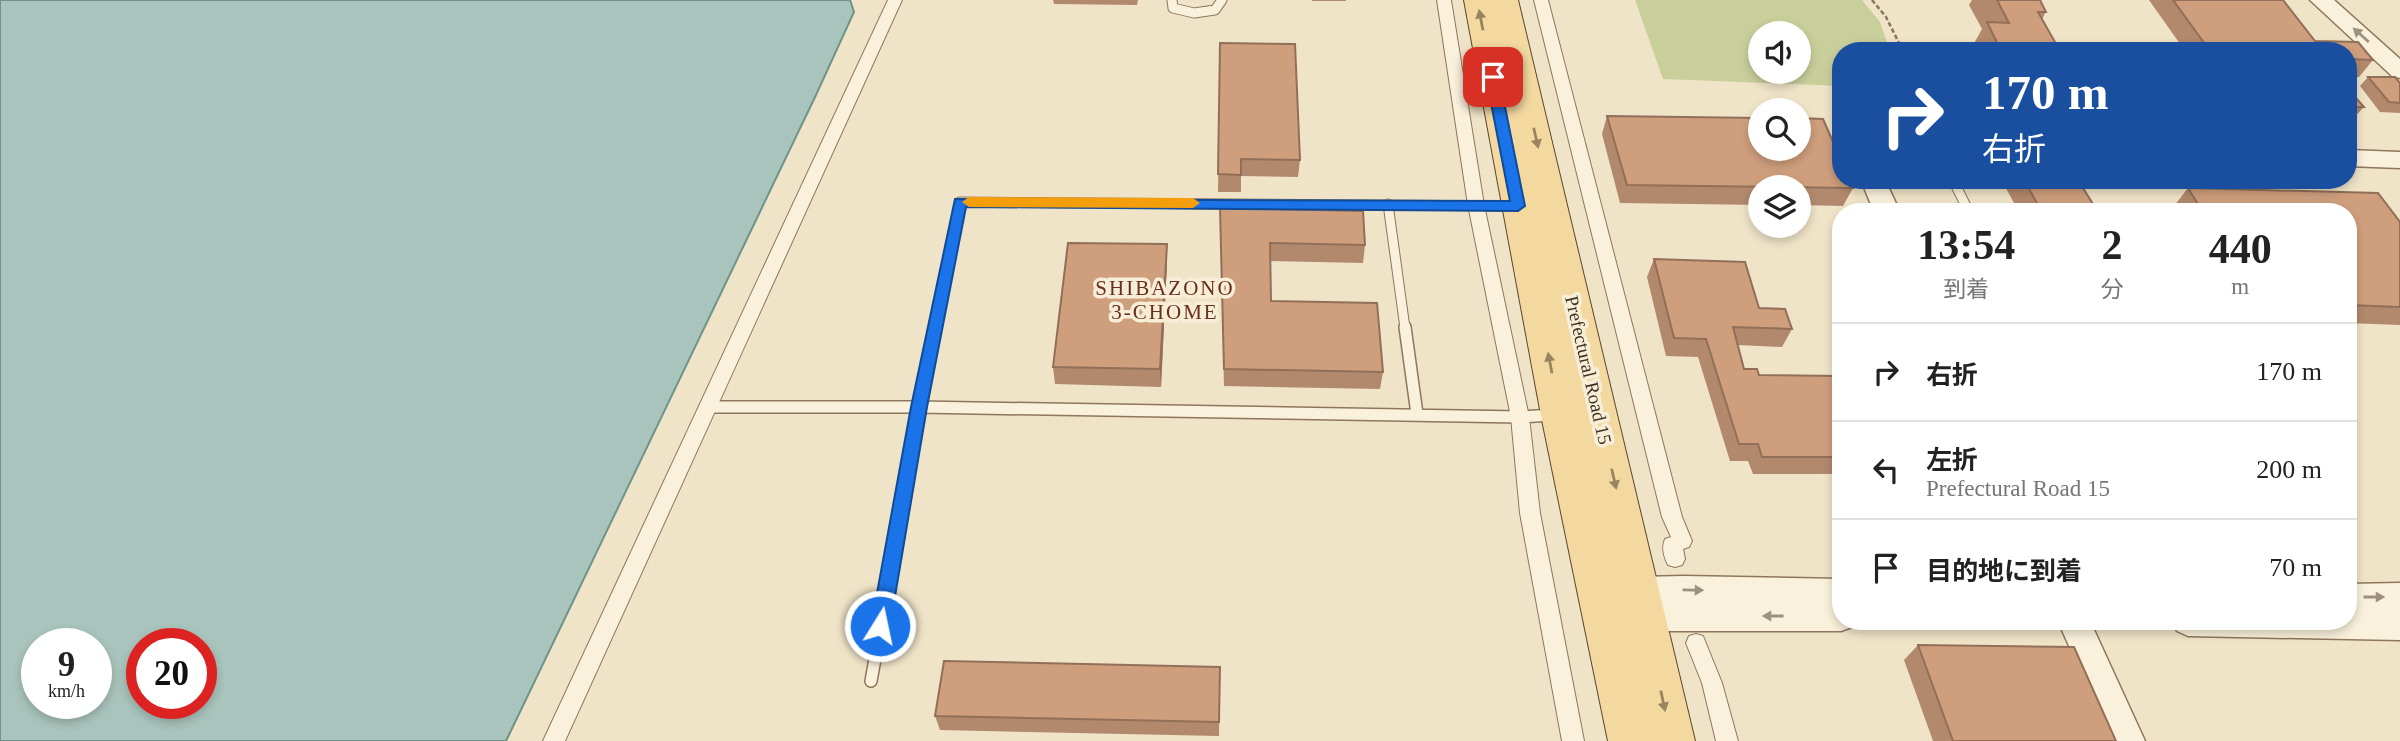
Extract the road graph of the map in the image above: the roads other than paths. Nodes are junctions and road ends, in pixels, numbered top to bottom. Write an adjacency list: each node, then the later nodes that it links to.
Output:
1 (895, 0): 17 (street)
2 (1172, 0): 3 (lane)
3 (1222, 0)
4 (1444, 0): 15 (street)
5 (1478, 0): 16 (main road, Prefectural Road 15, one-way to 5)
6 (1504, 0): 27 (main road, Prefectural Road 15, one-way to 27)
7 (1541, 0): 22 (street)
8 (2321, 0): 11 (street, one-way to 8)
9 (2346, 0): 10 (street)
10 (2400, 47)
11 (2400, 71)
12 (2357, 158): 13 (street)
13 (2400, 160)
14 (1388, 204): 15 (lane); 18 (lane); 19 (lane)
15 (1476, 205): 16 (lane); 21 (street)
16 (1518, 206): 20 (main road, Prefectural Road 15, one-way to 16)
17 (709, 407): 18 (lane); 34 (street)
18 (919, 407): 19 (lane); 33 (lane)
19 (1417, 414): 21 (lane)
20 (1560, 415): 21 (lane); 26 (main road, Prefectural Road 15)
21 (1520, 417): 35 (street)
22 (1675, 559)
23 (1832, 593): 27 (street, one-way to 23)
24 (2400, 597): 25 (street, one-way to 24)
25 (2357, 598)
26 (1603, 604): 27 (street); 36 (main road, Prefectural Road 15)
27 (1642, 604): 28 (street, one-way to 27); 37 (main road, Prefectural Road 15, one-way to 37)
28 (1832, 616)
29 (2357, 624): 30 (street)
30 (2400, 625)
31 (2078, 630): 39 (street)
32 (1696, 643): 38 (street)
33 (871, 681)
34 (554, 741)
35 (1573, 741)
36 (1630, 741)
37 (1672, 741)
38 (1727, 741)
39 (2128, 741)

